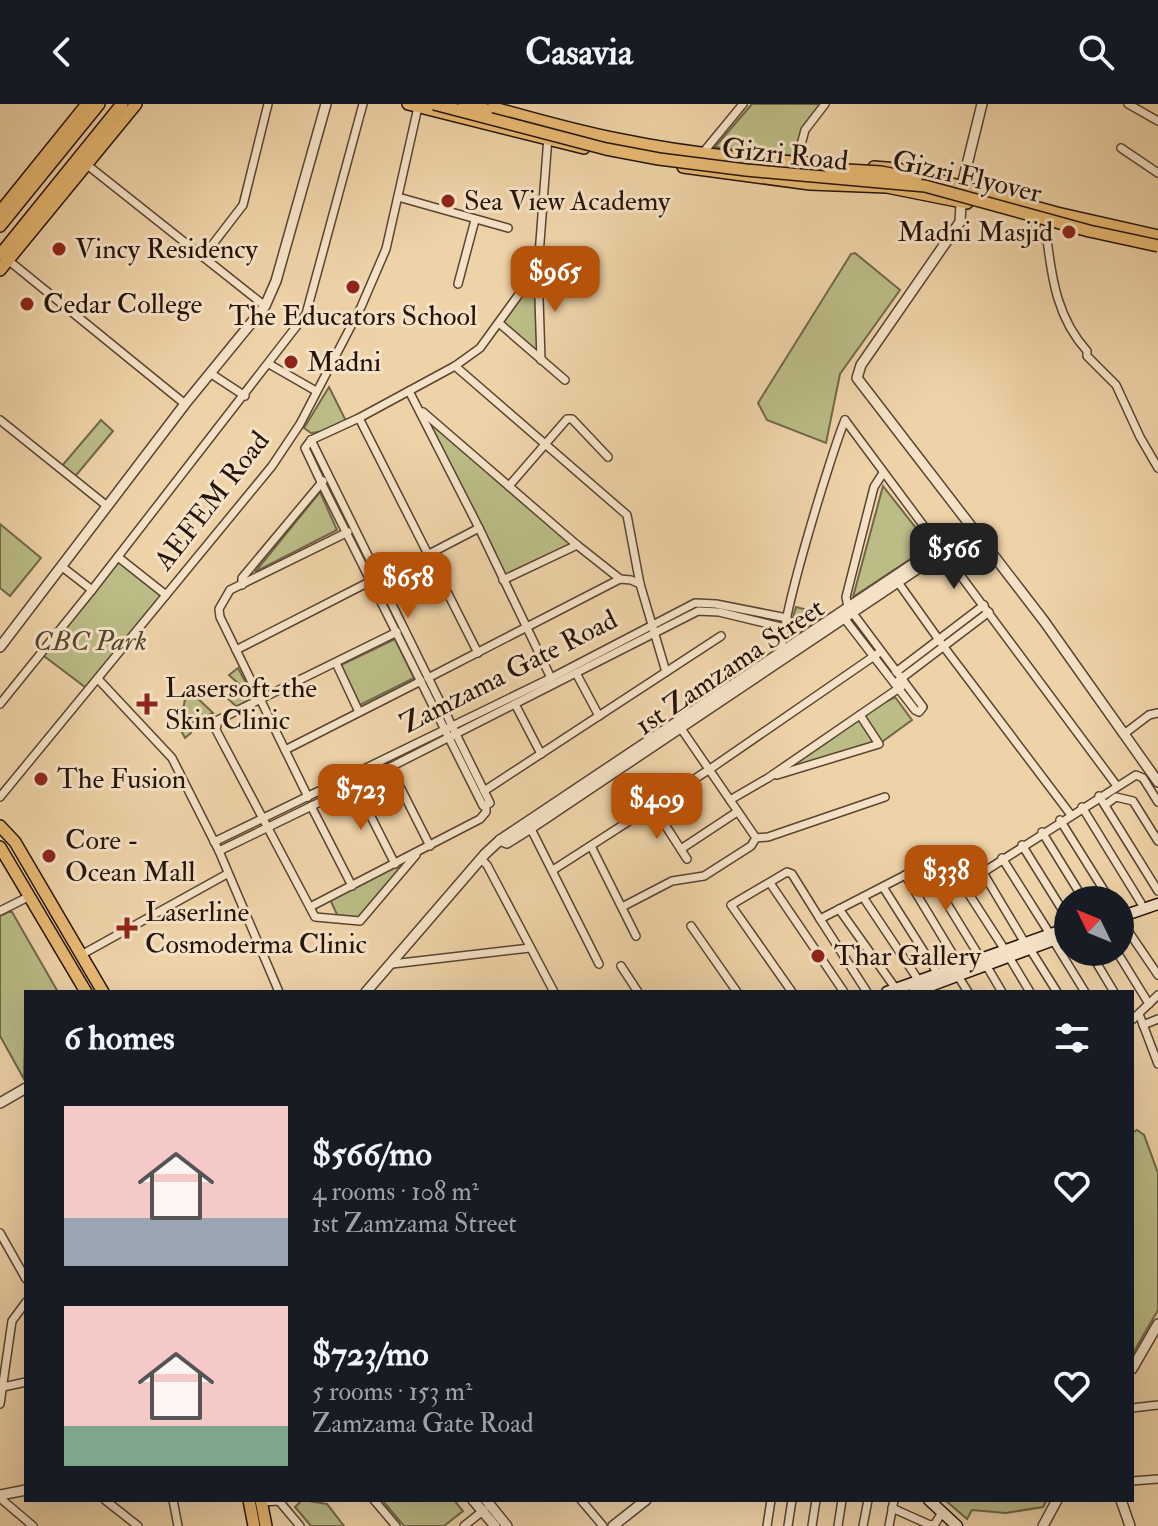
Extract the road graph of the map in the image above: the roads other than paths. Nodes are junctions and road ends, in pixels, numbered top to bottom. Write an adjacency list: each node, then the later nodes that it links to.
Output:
1 (87, 104): 30 (main road)
2 (99, 104): 25 (main road)
3 (122, 104): 38 (main road)
4 (136, 104): 23 (main road)
5 (268, 104): 37 (street)
6 (326, 104): 41 (street)
7 (363, 104): 44 (street)
8 (434, 104): 36 (main road, Gizri Flyover, bridge)
9 (464, 104): 36 (main road, Gizri Flyover, bridge)
10 (479, 104): 16 (main road, Gizri Road)
11 (743, 104): 21 (street)
12 (825, 104): 22 (street)
13 (982, 104): 27 (street)
14 (1128, 104): 17 (street)
15 (413, 105): 19 (main road, Gizri Road); 28 (street, AEFEM Road)
16 (513, 108): 18 (main road, Gizri Road)
17 (1158, 121)
18 (552, 124): 19 (street); 21 (main road, Gizri Road)
19 (547, 140): 24 (main road, Gizri Road); 39 (street)
20 (1121, 148): 26 (street)
21 (702, 154): 22 (main road, Gizri Road); 24 (street)
22 (796, 163): 27 (main road, Gizri Road)
23 (86, 164): 37 (street); 38 (main road)
24 (696, 169): 29 (main road, Gizri Road)
25 (44, 172): 33 (main road); 35 (main road)
26 (1158, 173)
27 (962, 185): 29 (street); 36 (main road, Gizri Road)
28 (398, 197): 31 (street); 48 (street, AEFEM Road)
29 (960, 201): 32 (main road, Gizri Road); 111 (street)
30 (0, 212)
31 (475, 220): 34 (street); 40 (street)
32 (1037, 221): 36 (main road, Gizri Road); 57 (street)
33 (0, 226)
34 (508, 228)
35 (0, 232)
36 (1158, 241)
37 (203, 257): 41 (street)
38 (3, 261): 51 (street)
39 (538, 268): 42 (street); 43 (street)
40 (458, 284)
41 (265, 306): 46 (street)
42 (499, 323): 43 (street); 45 (street)
43 (541, 360): 47 (street)
44 (269, 364): 48 (street); 50 (street)
45 (455, 366): 49 (street); 55 (street)
46 (210, 373): 50 (street); 51 (street)
47 (565, 380)
48 (316, 391): 76 (street, AEFEM Road)
49 (409, 391): 52 (street); 53 (street)
50 (245, 396): 67 (street)
51 (185, 404): 61 (street)
52 (419, 408): 60 (street); 62 (street)
53 (359, 418): 59 (street); 66 (street)
54 (0, 420): 61 (street)
55 (544, 443): 56 (street); 60 (street); 73 (street)
56 (608, 457)
57 (1158, 468)
58 (883, 473): 65 (street); 78 (street); 79 (street)
59 (324, 480): 63 (street); 74 (street)
60 (509, 486): 64 (street)
61 (107, 506): 68 (street)
62 (479, 528): 66 (street); 71 (street)
63 (350, 531): 72 (street); 74 (street)
64 (577, 545): 69 (street); 71 (street)
65 (942, 549): 70 (street, 1st Zamzama Street); 77 (street)
66 (429, 555): 72 (street); 89 (street)
67 (118, 557): 75 (street); 76 (street)
68 (61, 566): 75 (street); 87 (street)
69 (620, 579): 73 (street); 82 (street)
70 (896, 579): 78 (street, 1st Zamzama Street); 86 (street)
71 (503, 580): 82 (street)
72 (375, 581): 83 (street); 88 (street); 92 (street)
73 (640, 584): 80 (street)
74 (242, 585): 88 (street)
75 (92, 590): 101 (street)
76 (166, 595): 97 (street, AEFEM Road)
77 (986, 609): 86 (street); 122 (street)
78 (848, 612): 90 (street); 91 (street, 1st Zamzama Street)
79 (787, 618): 80 (street, Zamzama Gate Road); 81 (street)
80 (653, 624): 84 (street); 96 (street, Zamzama Gate Road)
81 (785, 628): 84 (street, Zamzama Gate Road); 91 (street)
82 (527, 629): 89 (street); 96 (street)
83 (397, 632): 92 (street); 93 (street)
84 (656, 633): 94 (street); 95 (street, Zamzama Gate Road)
85 (721, 636): 94 (street)
86 (942, 644): 99 (street); 136 (street)
87 (0, 647)
88 (236, 650): 100 (street)
89 (478, 653): 98 (street)
90 (877, 654): 99 (street); 117 (street)
91 (783, 655): 103 (street, 1st Zamzama Street)
92 (413, 657): 98 (street)
93 (336, 663): 100 (street); 105 (street)
94 (666, 672): 108 (street)
95 (576, 673): 102 (street, Zamzama Gate Road); 108 (street)
96 (551, 678): 104 (street, Zamzama Gate Road)
97 (98, 679): 125 (street, AEFEM Road); 145 (street)
98 (424, 680): 105 (street); 110 (street)
99 (899, 682): 107 (street)
100 (262, 700): 113 (street); 139 (street)
101 (0, 704)
102 (515, 704): 104 (street, Zamzama Gate Road); 114 (street)
103 (708, 705): 109 (street, 1st Zamzama Street); 112 (street, 1st Zamzama Street)
104 (498, 708): 110 (street, Zamzama Gate Road)
105 (359, 712): 113 (street)
106 (1158, 713): 111 (street)
107 (860, 715): 119 (street); 119 (street)
108 (599, 716): 114 (street)
109 (680, 727): 112 (street, 1st Zamzama Street); 117 (street)
110 (450, 731): 115 (street, Zamzama Gate Road); 116 (street, Zamzama Gate Road); 123 (street); 130 (street)
111 (1124, 734): 120 (street)
112 (642, 749): 140 (street, 1st Zamzama Street)
113 (285, 750): 128 (street)
114 (541, 754): 123 (street)
115 (369, 766): 118 (street); 128 (street, Zamzama Gate Road)
116 (390, 767): 118 (street, Zamzama Gate Road); 147 (street)
117 (710, 769): 127 (street); 132 (street)
118 (373, 776): 121 (street, Zamzama Gate Road)
119 (768, 778): 127 (street)
120 (1158, 782)
121 (355, 785): 128 (street, Zamzama Gate Road); 156 (street)
122 (1117, 786): 124 (street); 129 (street)
123 (484, 791): 130 (street)
124 (1099, 796): 131 (street); 133 (street)
125 (0, 797)
126 (885, 797): 143 (street)
127 (730, 800): 135 (street)
128 (310, 802): 134 (street, Zamzama Gate Road); 137 (street, Zamzama Gate Road); 164 (street)
129 (1158, 802)
130 (486, 805): 147 (street)
131 (1105, 805): 144 (street); 168 (street)
132 (653, 806): 148 (street); 150 (street)
133 (1082, 807): 136 (street); 173 (street)
134 (287, 808): 137 (street); 139 (street, Zamzama Gate Road)
135 (737, 812): 143 (street); 150 (street)
136 (1071, 815): 138 (street)
137 (291, 816): 139 (street, Zamzama Gate Road)
138 (1060, 820): 142 (street); 166 (street)
139 (267, 823): 145 (street, Zamzama Gate Road); 151 (street, Zamzama Gate Road); 175 (street)
140 (529, 825): 154 (street, 1st Zamzama Street); 158 (street)
141 (0, 826): 188 (main road)
142 (1042, 832): 146 (street); 165 (street)
143 (756, 838): 176 (street)
144 (1158, 841)
145 (214, 842): 151 (street)
146 (1022, 845): 153 (street); 170 (street)
147 (430, 846): 152 (street)
148 (591, 846): 158 (street); 176 (street)
149 (0, 847): 169 (main road)
150 (681, 849): 155 (street)
151 (219, 851): 160 (street)
152 (419, 852): 156 (street); 175 (street)
153 (1002, 858): 159 (street); 183 (street)
154 (481, 859): 186 (street); 190 (street, 1st Zamzama Street)
155 (687, 859)
156 (395, 864): 164 (street)
157 (924, 866): 161 (street); 163 (street); 189 (street)
158 (553, 870): 191 (street)
159 (982, 871): 163 (street); 185 (street)
160 (227, 874): 188 (street); 201 (street)
161 (905, 875): 167 (street); 195 (street)
162 (770, 883): 180 (street); 206 (street); 207 (street)
163 (963, 885): 187 (street)
164 (352, 886): 175 (street)
165 (1075, 886)
166 (1101, 886)
167 (883, 887): 171 (street); 196 (street)
168 (1158, 891)
169 (31, 896): 178 (street); 199 (main road)
170 (1054, 896)
171 (863, 897): 177 (street); 198 (street)
172 (1158, 901): 173 (main road); 179 (main road)
173 (1141, 903): 174 (main road)
174 (1134, 905)
175 (310, 907)
176 (622, 907): 182 (street)
177 (839, 909): 180 (street); 209 (street)
178 (0, 911)
179 (1134, 912)
180 (820, 919): 208 (street)
181 (691, 926): 205 (street)
182 (636, 936)
183 (1052, 937): 185 (main road); 215 (street)
184 (1134, 939): 197 (street)
185 (1028, 946): 187 (main road); 214 (street)
186 (530, 948): 190 (street); 203 (street)
187 (1007, 953): 189 (main road); 213 (street)
188 (81, 955): 200 (main road)
189 (984, 962): 195 (main road); 212 (street)
190 (392, 964): 202 (street, 1st Zamzama Street)
191 (599, 964)
192 (621, 966): 204 (street)
193 (1098, 966): 216 (street)
194 (1126, 966): 218 (street)
195 (959, 971): 196 (main road); 210 (main road); 211 (street)
196 (938, 974): 198 (main road)
197 (1158, 975)
198 (919, 981): 209 (main road)
199 (85, 990)
200 (102, 990)
201 (278, 990)
202 (368, 990)
203 (553, 990)
204 (637, 990)
205 (736, 990)
206 (791, 990)
207 (843, 990)
208 (866, 990)
209 (891, 990)
210 (918, 990)
211 (967, 990)
212 (1001, 990)
213 (1029, 990)
214 (1056, 990)
215 (1084, 990)
216 (1113, 990)
217 (1158, 995): 218 (street)
218 (1149, 1004): 219 (street)
219 (1135, 1017): 221 (street)
220 (1158, 1019): 221 (street)
221 (1143, 1025): 222 (street)
222 (1158, 1064)
223 (24, 1089): 224 (street)
224 (0, 1103)
225 (0, 1233): 226 (street)
226 (24, 1275)
227 (24, 1305): 231 (street)
228 (1157, 1329): 229 (street)
229 (1134, 1366)
230 (24, 1382): 231 (street)
231 (3, 1387): 232 (street)
232 (0, 1404)
233 (1158, 1405): 234 (street)
234 (1134, 1408)
235 (1158, 1479): 236 (street)
236 (1134, 1481)
237 (24, 1491): 238 (street)
238 (0, 1497): 259 (street)
239 (108, 1502): 260 (street)
240 (173, 1502): 261 (street)
241 (257, 1502): 262 (main road)
242 (257, 1502): 263 (main road)
243 (281, 1502): 264 (street)
244 (376, 1502): 265 (street)
245 (583, 1502): 269 (street)
246 (641, 1502): 270 (street)
247 (771, 1502): 271 (street)
248 (792, 1502): 272 (street)
249 (816, 1502): 273 (street)
250 (842, 1502): 274 (street)
251 (868, 1502): 275 (street)
252 (931, 1502): 258 (main road)
253 (940, 1502): 278 (main road)
254 (1056, 1502): 279 (street)
255 (1122, 1502): 280 (street)
256 (893, 1504): 258 (street); 276 (street)
257 (486, 1506): 266 (street); 267 (street); 268 (street)
258 (942, 1512): 277 (main road)
259 (33, 1526)
260 (138, 1526)
261 (178, 1526)
262 (254, 1526)
263 (266, 1526)
264 (300, 1526)
265 (396, 1526)
266 (464, 1526)
267 (495, 1526)
268 (507, 1526)
269 (603, 1526)
270 (613, 1526)
271 (767, 1526)
272 (788, 1526)
273 (812, 1526)
274 (838, 1526)
275 (863, 1526)
276 (889, 1526)
277 (957, 1526)
278 (965, 1526)
279 (1043, 1526)
280 (1130, 1526)

